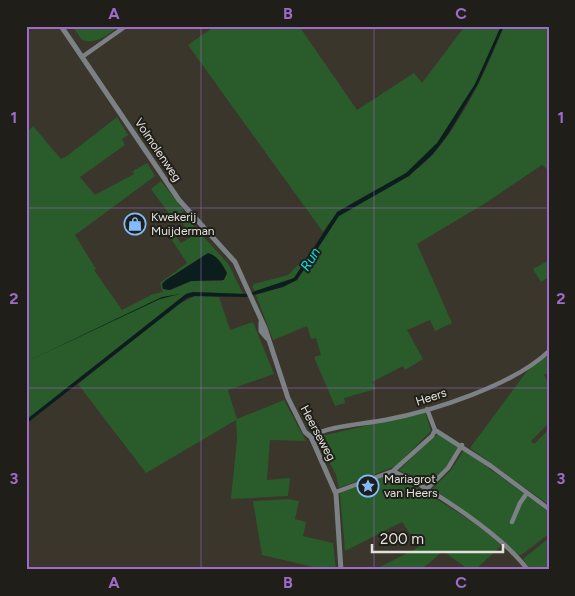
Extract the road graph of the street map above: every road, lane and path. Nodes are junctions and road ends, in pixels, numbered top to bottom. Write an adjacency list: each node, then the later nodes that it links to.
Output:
1 (61, 26): 3 (street, Volmolenweg)
2 (126, 26): 3 (street)
3 (82, 57): 4 (street, Volmolenweg)
4 (243, 280): 8 (street, Heerseweg)
5 (549, 351): 6 (street, Heers)
6 (427, 409): 7 (street); 8 (street, Heers)
7 (435, 430): 9 (street); 10 (street)
8 (311, 437): 12 (street, Heerseweg)
9 (462, 446): 11 (street); 13 (street)
10 (393, 471): 11 (street); 12 (street)
11 (426, 490): 17 (street)
12 (336, 492): 16 (street, Heerseweg)
13 (527, 493): 14 (street); 15 (street)
14 (549, 509)
15 (512, 522)
16 (342, 570)
17 (528, 570)

